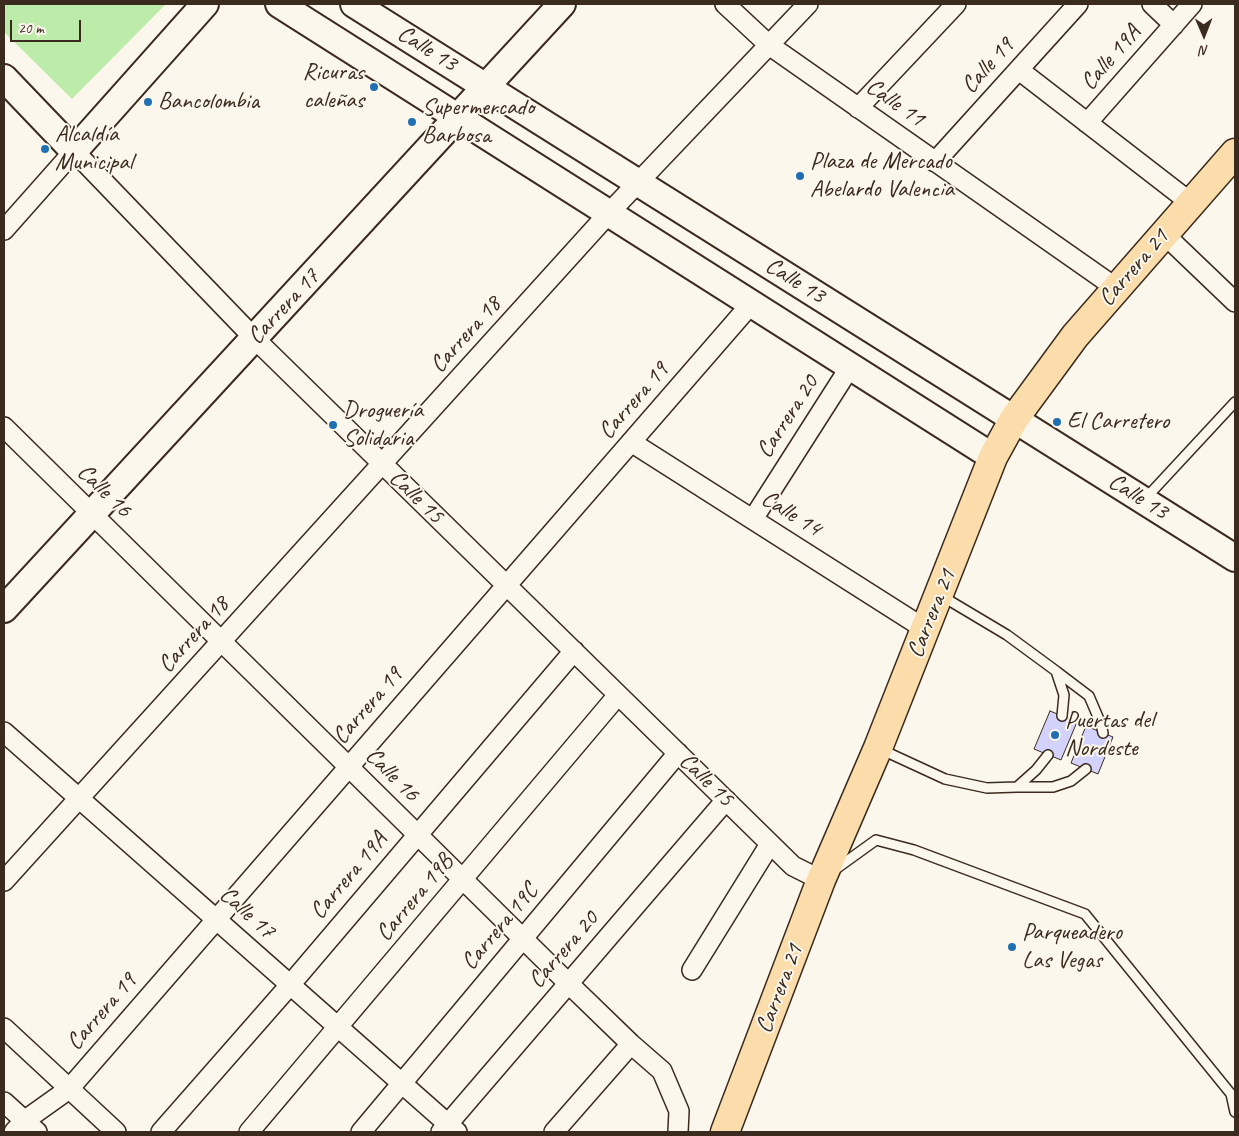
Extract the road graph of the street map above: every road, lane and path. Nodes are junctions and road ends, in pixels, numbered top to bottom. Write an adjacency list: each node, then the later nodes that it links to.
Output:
1 (205, 4): 19 (street)
2 (278, 4): 17 (street, Calle 13)
3 (354, 4): 15 (street, Calle 13)
4 (562, 4): 15 (street, Carrera 17)
5 (725, 4): 12 (street, Calle 11)
6 (808, 4): 12 (street, Carrera 18)
7 (956, 4): 16 (street)
8 (1078, 4): 13 (street, Calle 19)
9 (1152, 4): 11 (street)
10 (1192, 4): 11 (street, Calle 19A)
11 (1174, 25): 18 (street, Calle 19A)
12 (768, 45): 16 (street, Calle 11); 22 (street, Carrera 18)
13 (1019, 70): 18 (street); 21 (street, Calle 19)
14 (4, 78): 19 (street, Calle 15)
15 (486, 87): 17 (street, Carrera 17); 22 (street, Calle 13)
16 (858, 108): 21 (street, Calle 11)
17 (459, 118): 24 (street, Calle 13); 30 (street, Carrera 17)
18 (1087, 123): 23 (street)
19 (74, 151): 25 (street); 30 (street, Calle 15)
20 (1235, 152): 23 (main road, Carrera 21)
21 (935, 162): 27 (street, Calle 11)
22 (638, 183): 24 (street, Carrera 18); 33 (street, Calle 13)
23 (1191, 203): 26 (main road, Carrera 21)
24 (609, 213): 29 (street, Calle 13); 37 (street, Carrera 18)
25 (4, 230)
26 (1164, 234): 27 (main road, Carrera 21); 28 (street)
27 (1116, 288): 33 (main road, Carrera 21)
28 (1235, 302)
29 (751, 304): 31 (street, Calle 13); 35 (street, Carrera 19)
30 (254, 338): 37 (street, Calle 15); 39 (street, Carrera 17)
31 (850, 367): 36 (street, Calle 13); 40 (street, Carrera 20)
32 (1235, 402): 38 (lane)
33 (1014, 419): 36 (main road, Carrera 21); 38 (street, Calle 13)
34 (4, 427): 39 (street, Calle 16)
35 (631, 442): 40 (street, Calle 14); 42 (street, Carrera 19)
36 (992, 457): 43 (main road, Carrera 21)
37 (384, 465): 42 (street, Calle 15); 46 (street, Carrera 18)
38 (1144, 501): 41 (street, Calle 13)
39 (92, 514): 44 (street, Carrera 17); 46 (street, Calle 16)
40 (753, 519): 45 (street, Calle 14)
41 (1235, 558)
42 (506, 585): 47 (street, Calle 15); 56 (street, Carrera 19)
43 (940, 595): 45 (main road, Carrera 21); 48 (lane)
44 (4, 609)
45 (925, 629): 53 (main road, Carrera 21)
46 (222, 642): 56 (street, Calle 16); 59 (street, Carrera 18)
47 (574, 651): 49 (street, Calle 15); 61 (street, Carrera 19A)
48 (1056, 671): 50 (lane); 52 (lane)
49 (618, 694): 54 (street, Calle 15); 63 (street, Carrera 19B)
50 (1062, 716)
51 (4, 732): 59 (street, Calle 17)
52 (1103, 733)
53 (878, 748): 58 (lane); 64 (main road, Carrera 21)
54 (678, 753): 60 (street, Calle 15); 67 (street, Carrera 19C)
55 (1048, 755): 58 (lane)
56 (348, 766): 61 (street, Calle 16); 66 (street, Carrera 19)
57 (1086, 769): 58 (lane)
58 (1017, 787)
59 (79, 799): 65 (street, Carrera 18); 66 (street, Calle 17)
60 (726, 800): 62 (street, Calle 15); 69 (street, Carrera 20)
61 (417, 834): 63 (street, Calle 16); 70 (street, Carrera 19A)
62 (770, 844): 64 (street, Calle 15); 68 (street)
63 (463, 879): 67 (street, Calle 16); 72 (street, Carrera 19B)
64 (821, 880): 77 (lane); 86 (main road, Carrera 21)
65 (4, 881)
66 (216, 919): 70 (street, Calle 17); 75 (street, Carrera 19)
67 (523, 938): 69 (street, Calle 16); 74 (street, Carrera 19C)
68 (692, 970)
69 (568, 983): 73 (street, Calle 16); 79 (street, Carrera 20)
70 (290, 985): 72 (street, Calle 17); 81 (street, Carrera 19A)
71 (4, 1028): 75 (street)
72 (339, 1028): 74 (street, Calle 17); 82 (street, Carrera 19B)
73 (631, 1044): 84 (street); 85 (street, Calle 16)
74 (402, 1084): 79 (street, Calle 17); 83 (street, Carrera 19C)
75 (69, 1089): 78 (street, Carrera 19); 80 (street)
76 (4, 1102): 78 (street)
77 (1235, 1112)
78 (25, 1129)
79 (448, 1130)
80 (116, 1132)
81 (161, 1132)
82 (249, 1132)
83 (361, 1132)
84 (554, 1132)
85 (678, 1132)
86 (725, 1132)

